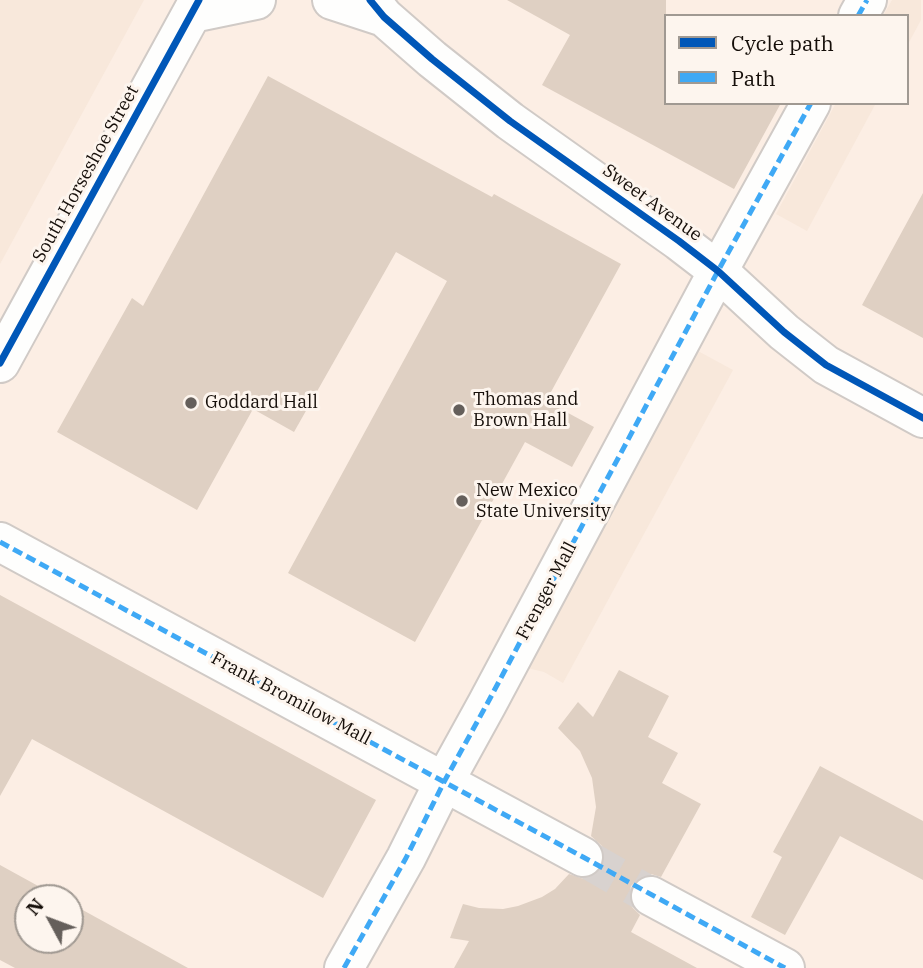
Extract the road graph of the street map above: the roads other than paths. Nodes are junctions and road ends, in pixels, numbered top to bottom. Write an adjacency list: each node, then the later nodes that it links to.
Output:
1 (256, 0): 3 (street)
2 (332, 0): 4 (street, Sweet Avenue)
3 (196, 6): 7 (street, South Horseshoe Street)
4 (377, 9): 6 (street, Sweet Avenue)
5 (810, 105): 6 (street, Frenger Mall)
6 (718, 271): 8 (street, Sweet Avenue); 10 (street, Frenger Mall)
7 (0, 363)
8 (923, 418)
9 (0, 542): 10 (street, Frank Bromilow Mall)
10 (444, 782): 11 (street, Frank Bromilow Mall); 13 (street, Frenger Mall)
11 (583, 857)
12 (651, 896): 14 (street)
13 (344, 968)
14 (785, 968)

